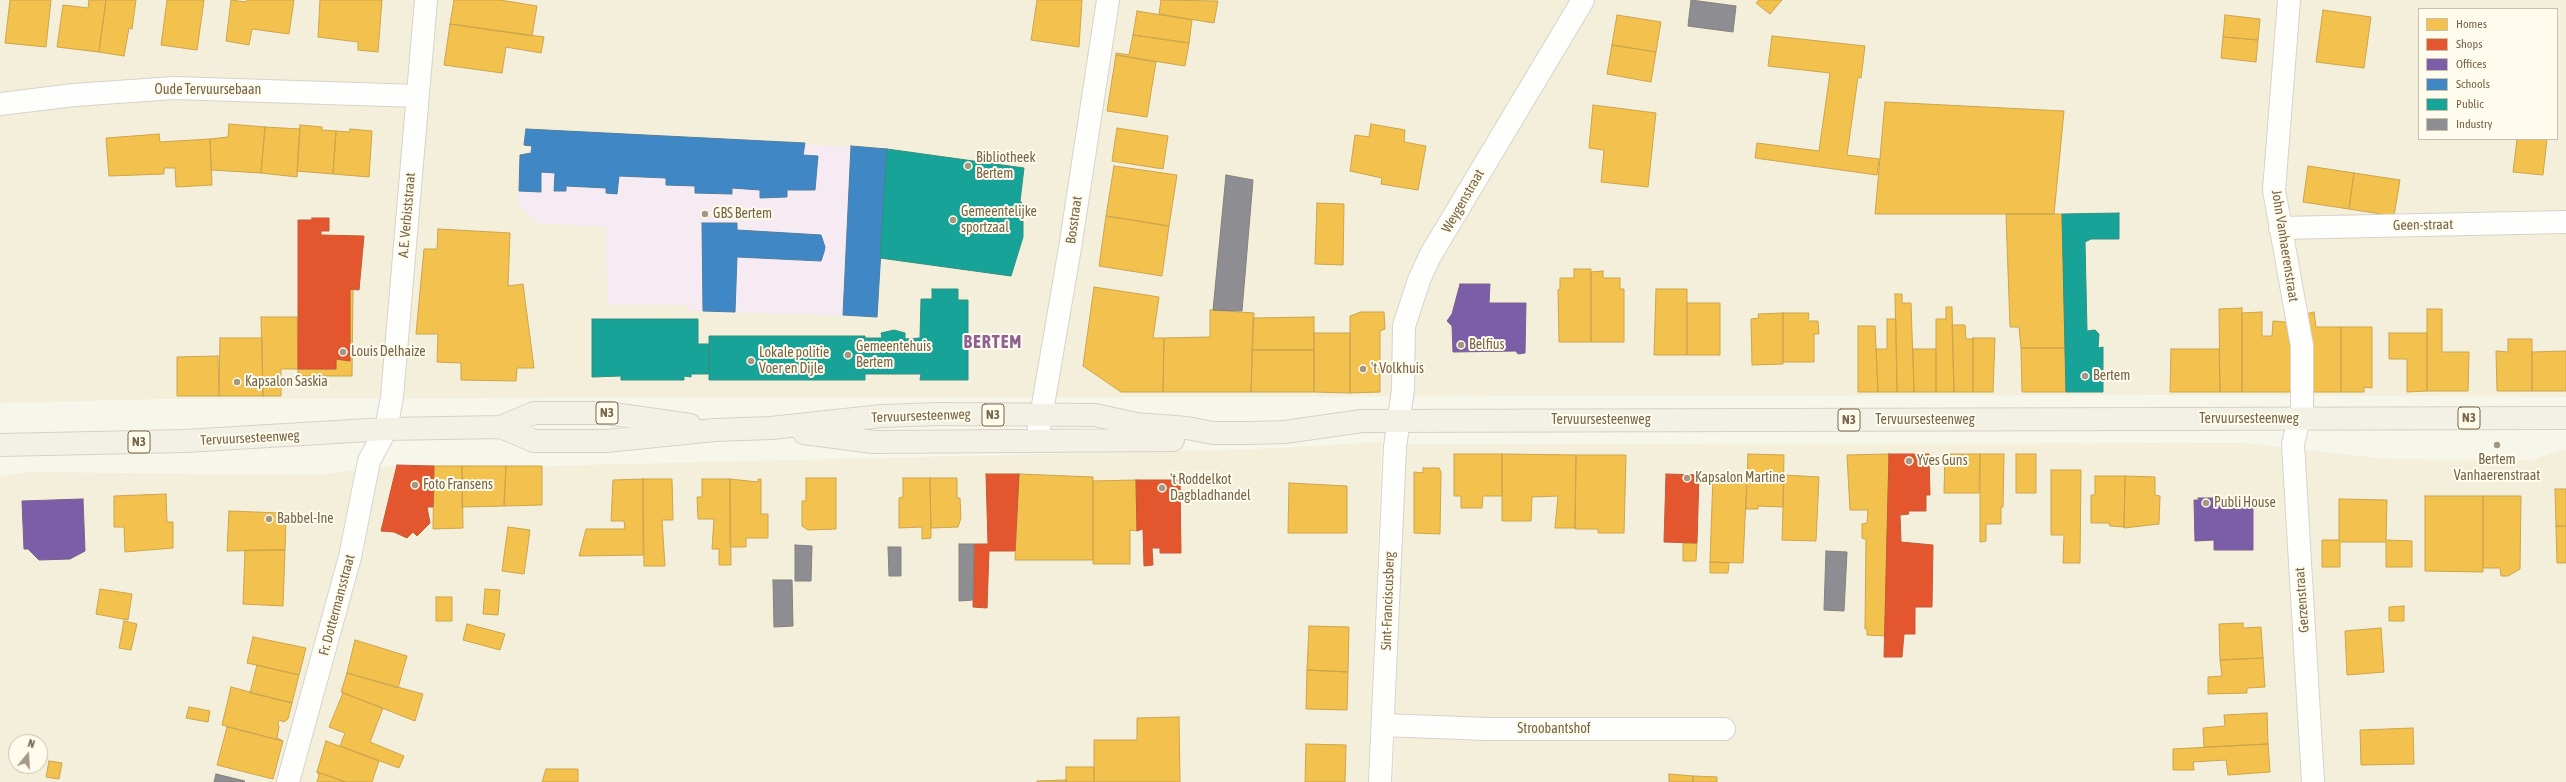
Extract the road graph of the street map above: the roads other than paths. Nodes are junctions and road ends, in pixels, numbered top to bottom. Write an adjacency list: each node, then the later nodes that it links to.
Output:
1 (426, 0): 5 (street, A.E. Verbiststraat)
2 (1108, 0): 9 (street, Bosstraat)
3 (1583, 0): 12 (street, Weygenstraat)
4 (2289, 0): 8 (street, John Vanhaerenstraat)
5 (418, 96): 6 (street, Oude Tervuursebaan); 15 (street, A.E. Verbiststraat)
6 (0, 104)
7 (2566, 222): 8 (street, Geen-straat)
8 (2280, 228): 11 (street, John Vanhaerenstraat)
9 (1041, 415): 14 (main road, Tervuursesteenweg / N3); 17 (main road, Tervuursesteenweg / N3); 18 (street, Bosstraat)
10 (2566, 418): 11 (main road, Tervuursesteenweg / N3)
11 (2299, 419): 12 (main road, Tervuursesteenweg / N3); 24 (street, Gerzenstraat)
12 (1399, 421): 17 (main road, Tervuursesteenweg / N3); 20 (street, Sint-Franciscusberg)
13 (501, 427): 15 (main road, Tervuursesteenweg / N3); 16 (main road, Tervuursesteenweg / N3); 16 (main road, Tervuursesteenweg / N3)
14 (771, 428): 16 (main road, Tervuursesteenweg / N3); 18 (main road, Tervuursesteenweg / N3)
15 (386, 429): 19 (main road, Tervuursesteenweg / N3); 22 (street, Fr. Dottermansstraat)
16 (715, 430)
17 (1213, 433): 18 (main road, Tervuursesteenweg / N3)
18 (1037, 440)
19 (0, 445)
20 (1383, 724): 21 (street, Stroobantshof); 23 (street, Sint-Franciscusberg)
21 (1724, 729)
22 (288, 782)
23 (1380, 782)
24 (2313, 782)

